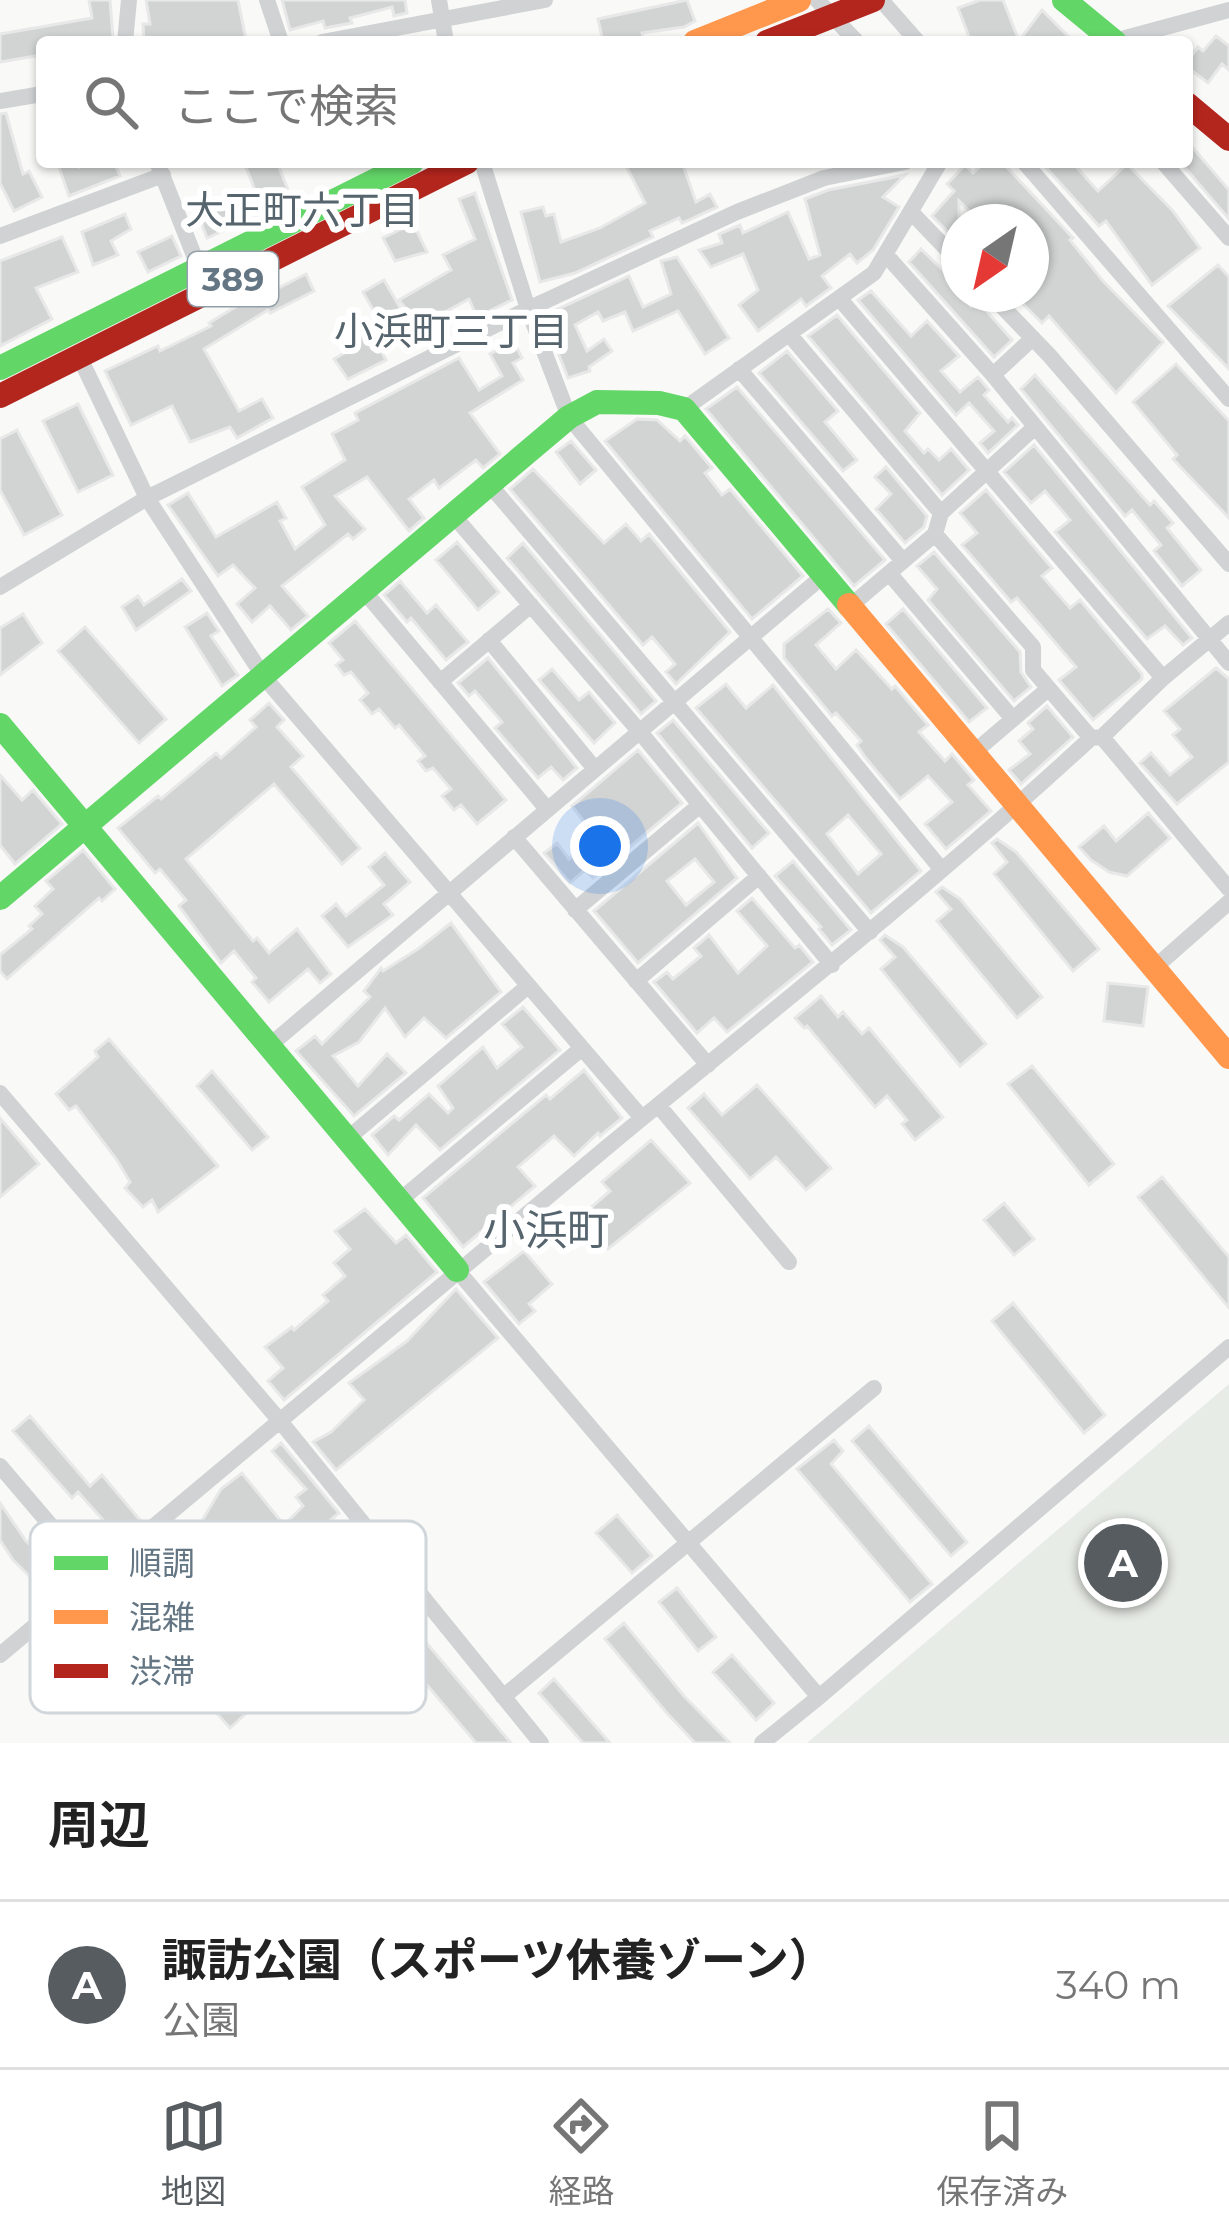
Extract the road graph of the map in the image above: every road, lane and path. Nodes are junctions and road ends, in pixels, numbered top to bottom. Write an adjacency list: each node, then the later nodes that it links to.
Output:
1 (129, 0): 10 (street)
2 (267, 0): 11 (street)
3 (545, 0): 8 (street)
4 (799, 0): 13 (main road)
5 (877, 0): 7 (main road); 16 (street)
6 (1064, 0): 17 (main road)
7 (825, 8): 14 (main road); 15 (street)
8 (439, 10): 12 (street)
9 (1229, 10): 18 (street)
10 (126, 36)
11 (279, 36)
12 (344, 36)
13 (710, 36)
14 (777, 36)
15 (851, 36)
16 (912, 36)
17 (1107, 36)
18 (1136, 36)
19 (36, 95): 20 (street)
20 (0, 101)
21 (1193, 109): 22 (main road)
22 (1229, 139)
23 (400, 168): 36 (main road, 389)
24 (454, 168): 42 (main road, 389)
25 (484, 168): 38 (street)
26 (875, 168): 38 (street)
27 (937, 168): 31 (street)
28 (1029, 168): 47 (street)
29 (1168, 168): 33 (street)
30 (160, 169): 32 (street); 36 (street)
31 (912, 213): 34 (street); 35 (street)
32 (0, 236)
33 (1229, 238)
34 (941, 243)
35 (887, 256): 37 (street); 45 (street)
36 (199, 268): 43 (main road, 389)
37 (839, 298): 40 (street); 51 (street)
38 (528, 309): 49 (street); 53 (street)
39 (1008, 312): 41 (street)
40 (789, 334): 44 (street); 54 (street)
41 (1033, 338): 45 (street); 57 (street)
42 (80, 356): 46 (main road, 389); 53 (street)
43 (0, 368)
44 (739, 369): 48 (street); 58 (street)
45 (993, 376): 50 (street)
46 (0, 396)
47 (1229, 399)
48 (684, 409): 49 (main road); 59 (main road)
49 (568, 417): 52 (main road); 65 (street)
50 (1035, 428): 51 (street); 66 (street)
51 (988, 470): 54 (street); 70 (street)
52 (489, 484): 55 (main road); 73 (street)
53 (147, 497): 60 (street); 69 (street)
54 (941, 513): 56 (street)
55 (453, 515): 61 (main road); 62 (street)
56 (934, 534): 58 (street); 72 (street)
57 (1229, 564)
58 (896, 567): 63 (street); 74 (street)
59 (823, 576): 63 (main road); 65 (street)
60 (0, 587)
61 (364, 591): 69 (main road); 71 (street)
62 (531, 605): 67 (street); 76 (street)
63 (848, 608): 78 (main road)
64 (1229, 622): 66 (street)
65 (747, 637): 73 (street); 86 (street)
66 (1210, 639): 68 (street); 70 (street)
67 (489, 640): 71 (street); 80 (street)
68 (1229, 663)
69 (264, 677): 84 (main road); 89 (street)
70 (1163, 678): 77 (street)
71 (440, 682): 83 (street)
72 (1048, 689): 74 (street); 77 (street)
73 (674, 702): 76 (street); 93 (street)
74 (1012, 719): 78 (street)
75 (0, 725): 79 (main road)
76 (640, 732): 80 (street); 81 (street)
77 (1097, 738): 82 (street); 88 (street)
78 (971, 754): 82 (main road)
79 (11, 755): 84 (main road)
80 (596, 769): 83 (street)
81 (700, 805): 87 (street); 92 (street)
82 (1016, 808): 86 (street); 95 (main road)
83 (547, 809): 85 (street)
84 (86, 825): 90 (main road); 98 (main road)
85 (514, 837): 89 (street); 92 (street)
86 (942, 870): 93 (street)
87 (759, 876): 94 (street); 96 (street)
88 (1229, 889)
89 (448, 892): 97 (street); 98 (street)
90 (0, 898)
91 (1229, 902): 95 (street)
92 (575, 910): 96 (street)
93 (870, 932): 94 (street)
94 (832, 965): 101 (street)
95 (1153, 969): 100 (main road)
96 (635, 981): 101 (street)
97 (529, 986): 99 (street); 105 (street)
98 (269, 1046): 105 (main road)
99 (582, 1048): 104 (street); 106 (street)
100 (1229, 1057)
101 (707, 1065): 103 (street)
102 (0, 1093): 111 (street)
103 (658, 1105): 104 (street); 107 (street)
104 (642, 1118): 108 (street)
105 (347, 1139): 106 (main road)
106 (400, 1201): 108 (main road)
107 (789, 1262)
108 (458, 1270): 111 (street); 116 (street)
109 (1229, 1347): 121 (street)
110 (874, 1388): 116 (street)
111 (280, 1421): 114 (street); 115 (street)
112 (0, 1466): 113 (street)
113 (47, 1521)
114 (160, 1521)
115 (361, 1521)
116 (687, 1544): 120 (street); 121 (street)
117 (426, 1602): 120 (street)
118 (30, 1630): 119 (street)
119 (0, 1655)
120 (503, 1697): 122 (street)
121 (818, 1697): 123 (street)
122 (541, 1743)
123 (762, 1743)

